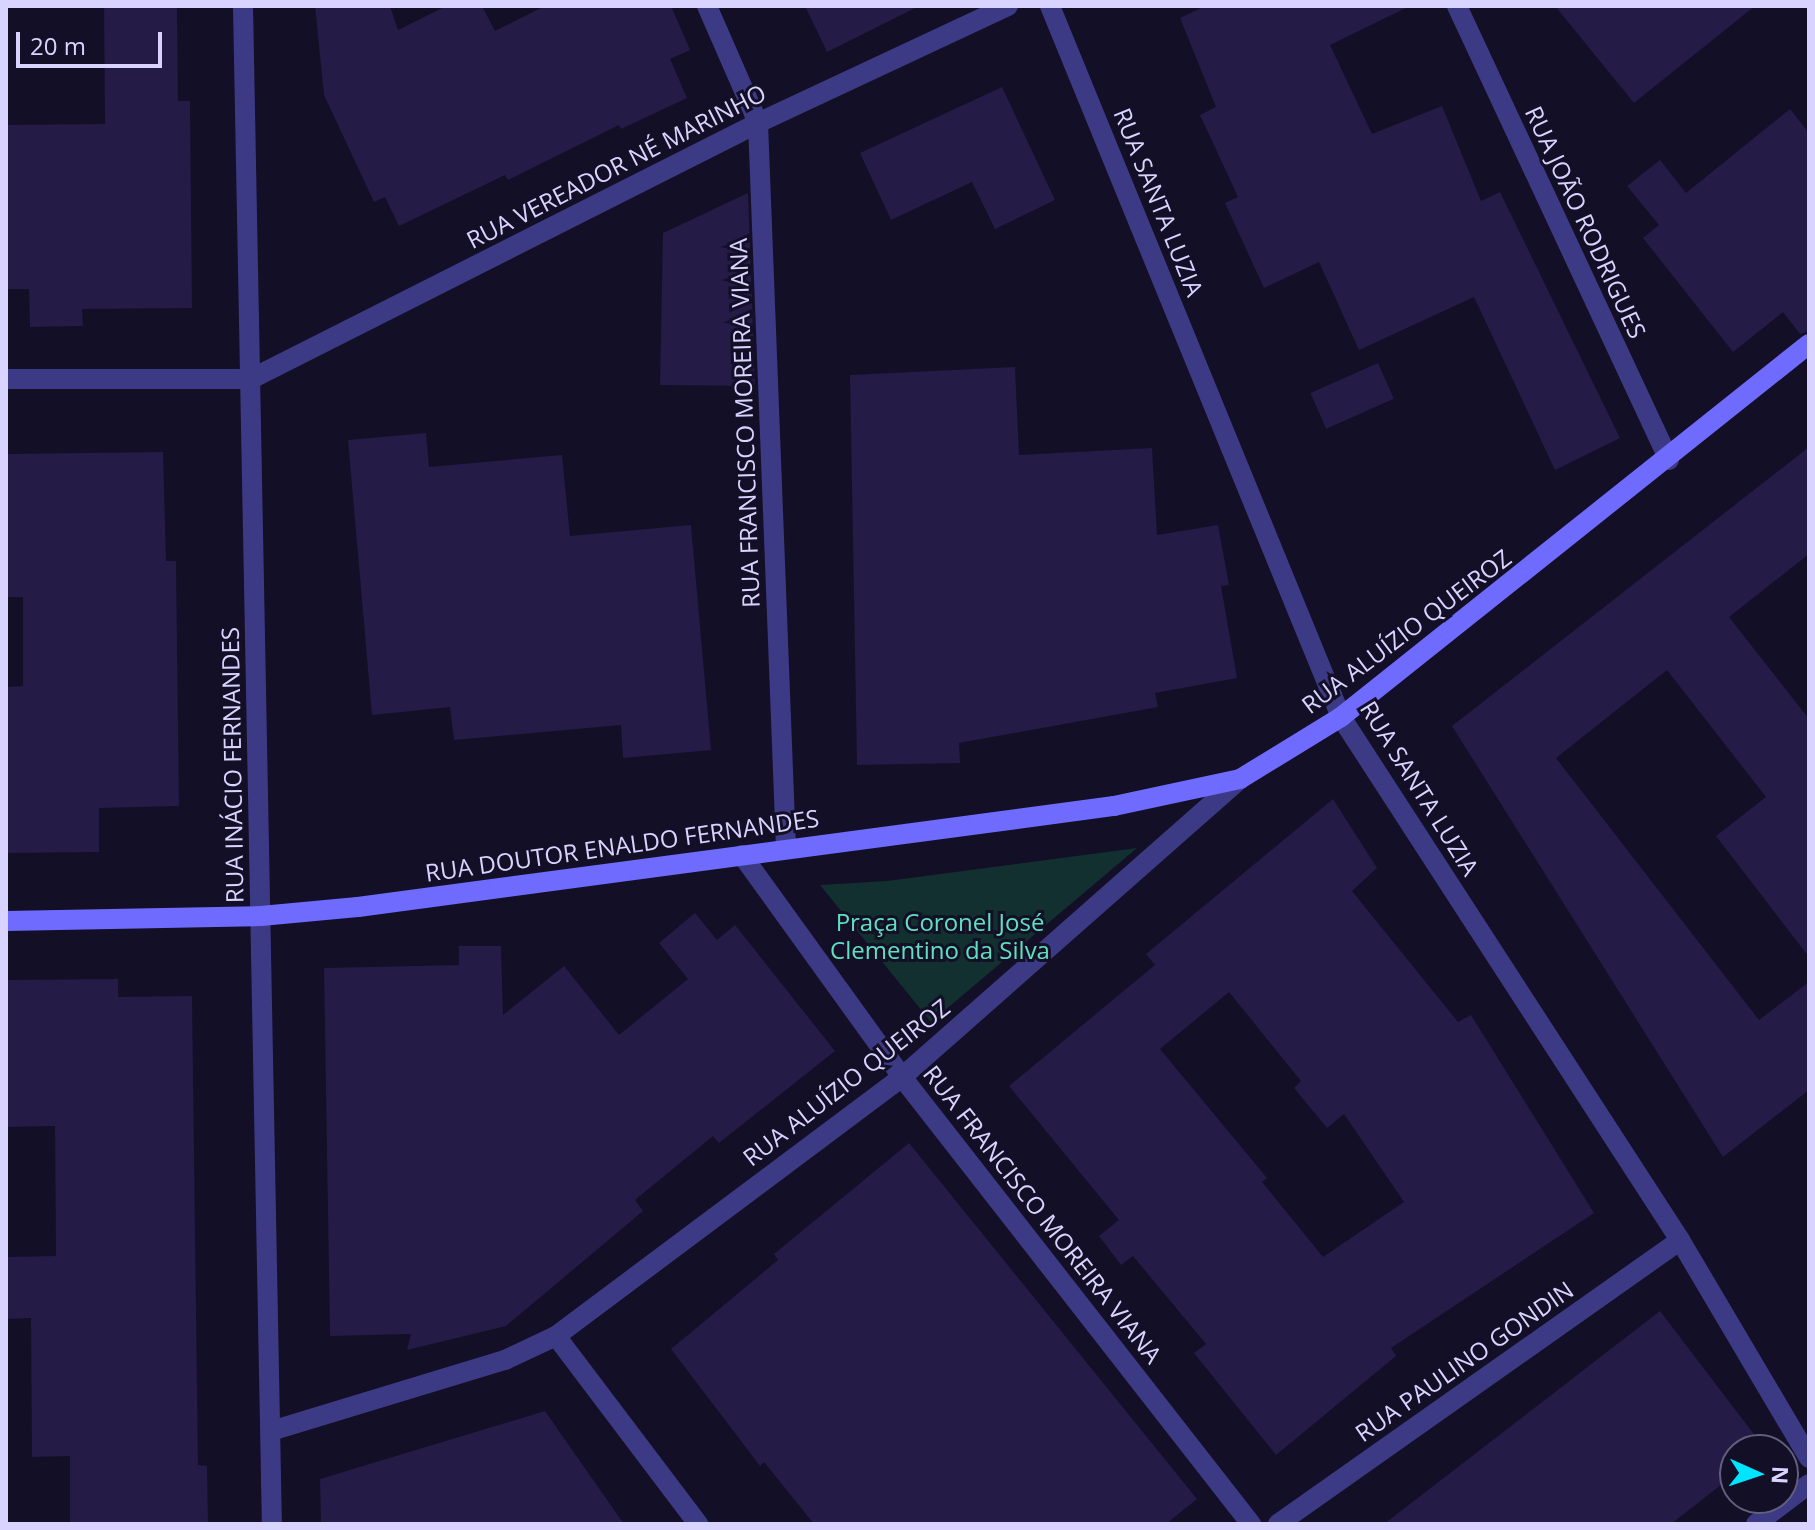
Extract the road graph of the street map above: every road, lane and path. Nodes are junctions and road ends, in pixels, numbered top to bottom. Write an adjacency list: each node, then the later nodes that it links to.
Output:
1 (243, 6): 9 (street, RUA INÁCIO FERNANDES)
2 (707, 6): 6 (street, RUA FRANCISCO MOREIRA VIANA)
3 (1008, 6): 6 (street, RUA VEREADOR NÉ MARINHO)
4 (1050, 6): 11 (street, RUA SANTA LUZIA)
5 (1457, 6): 10 (street, RUA JOÃO RODRIGUES)
6 (758, 123): 9 (street, RUA VEREADOR NÉ MARINHO); 13 (street, RUA FRANCISCO MOREIRA VIANA)
7 (1809, 344): 10 (main road, RUA ALUÍZIO QUEIROZ)
8 (6, 379): 9 (street)
9 (251, 379): 15 (street, RUA INÁCIO FERNANDES)
10 (1669, 460): 11 (main road, RUA ALUÍZIO QUEIROZ)
11 (1341, 717): 12 (main road, RUA ALUÍZIO QUEIROZ); 18 (street, RUA SANTA LUZIA)
12 (1240, 779): 13 (main road, RUA DOUTOR ENALDO FERNANDES); 17 (street, RUA ALUÍZIO QUEIROZ)
13 (786, 848): 14 (main road, RUA DOUTOR ENALDO FERNANDES)
14 (742, 855): 15 (main road, RUA DOUTOR ENALDO FERNANDES); 17 (street, RUA FRANCISCO MOREIRA VIANA)
15 (261, 916): 16 (main road, RUA DOUTOR ENALDO FERNANDES); 20 (street, RUA INÁCIO FERNANDES)
16 (6, 921)
17 (902, 1077): 19 (street, RUA ALUÍZIO QUEIROZ); 25 (street, RUA FRANCISCO MOREIRA VIANA)
18 (1680, 1240): 21 (street, RUA SANTA LUZIA); 26 (street, RUA PAULINO GONDIN)
19 (556, 1336): 20 (street, RUA ALUÍZIO QUEIROZ); 24 (street)
20 (271, 1431): 23 (street, RUA INÁCIO FERNANDES)
21 (1809, 1458)
22 (1809, 1484): 27 (street)
23 (272, 1524)
24 (698, 1524)
25 (1251, 1524)
26 (1278, 1524)
27 (1756, 1524)

